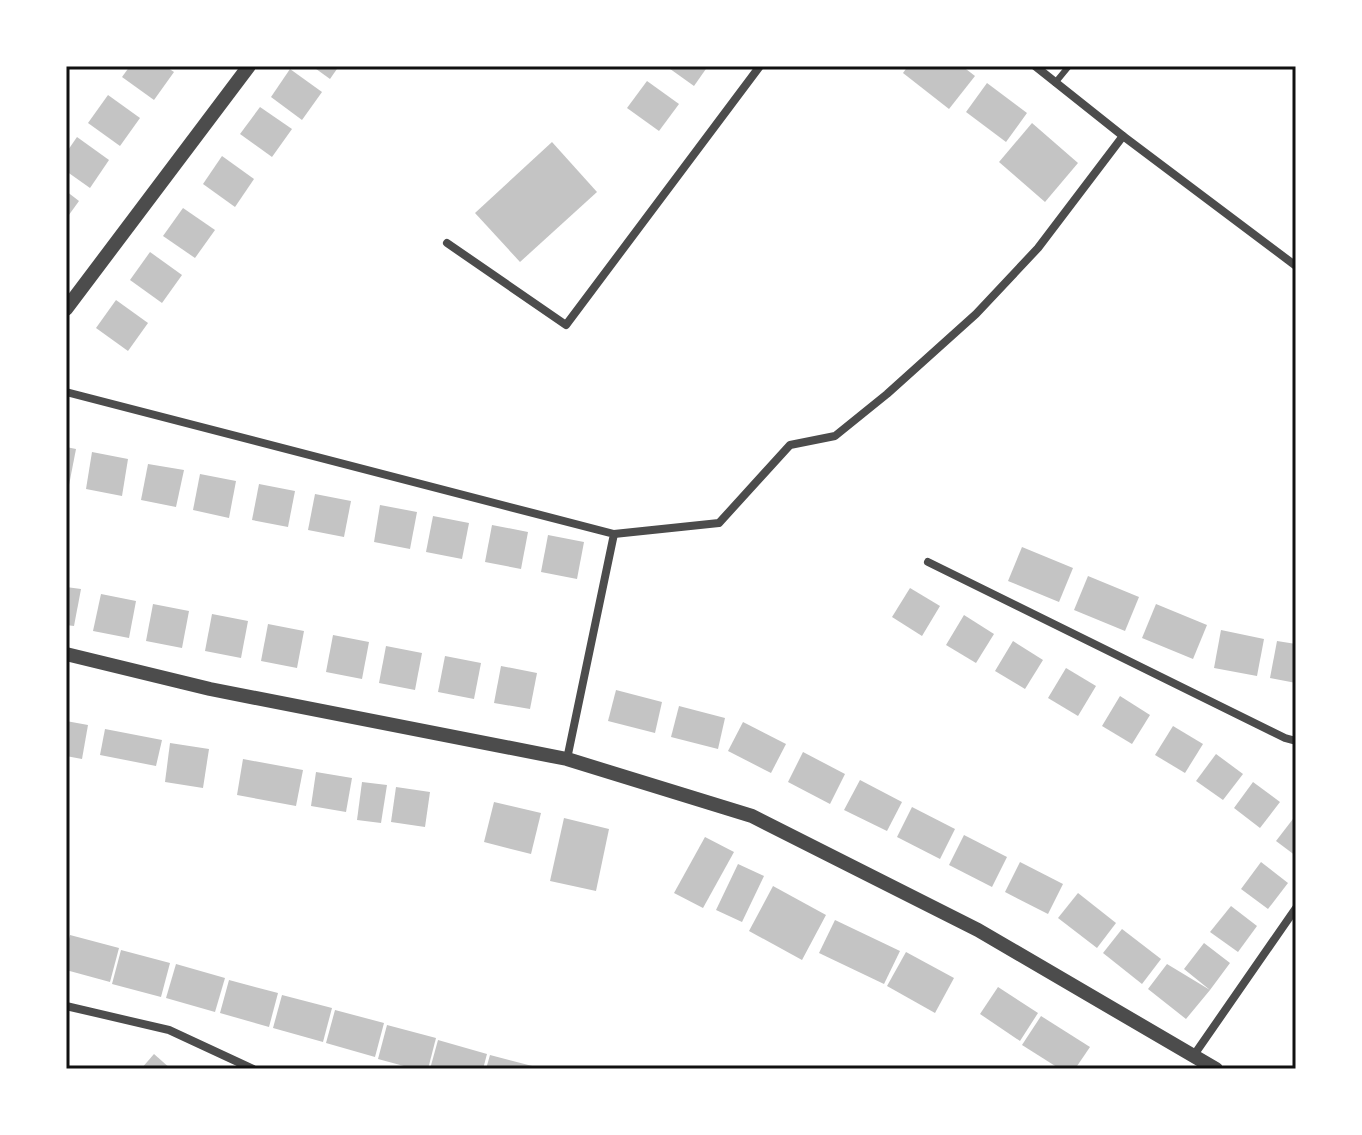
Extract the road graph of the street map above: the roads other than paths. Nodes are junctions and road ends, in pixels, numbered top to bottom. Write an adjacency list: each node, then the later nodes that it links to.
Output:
1 (249, 66): 9 (street)
2 (760, 66): 7 (street)
3 (1035, 66): 5 (street)
4 (1069, 66): 5 (lane)
5 (1055, 83): 6 (street)
6 (1123, 136): 8 (street); 11 (street)
7 (447, 243)
8 (1296, 266)
9 (66, 309)
10 (66, 392): 11 (street)
11 (614, 534): 15 (street)
12 (928, 562): 14 (street)
13 (66, 654): 15 (street)
14 (1296, 741)
15 (567, 759): 18 (street)
16 (1296, 908): 18 (street)
17 (66, 1006): 19 (street)
18 (1194, 1055): 20 (street)
19 (253, 1069)
20 (1216, 1069)

